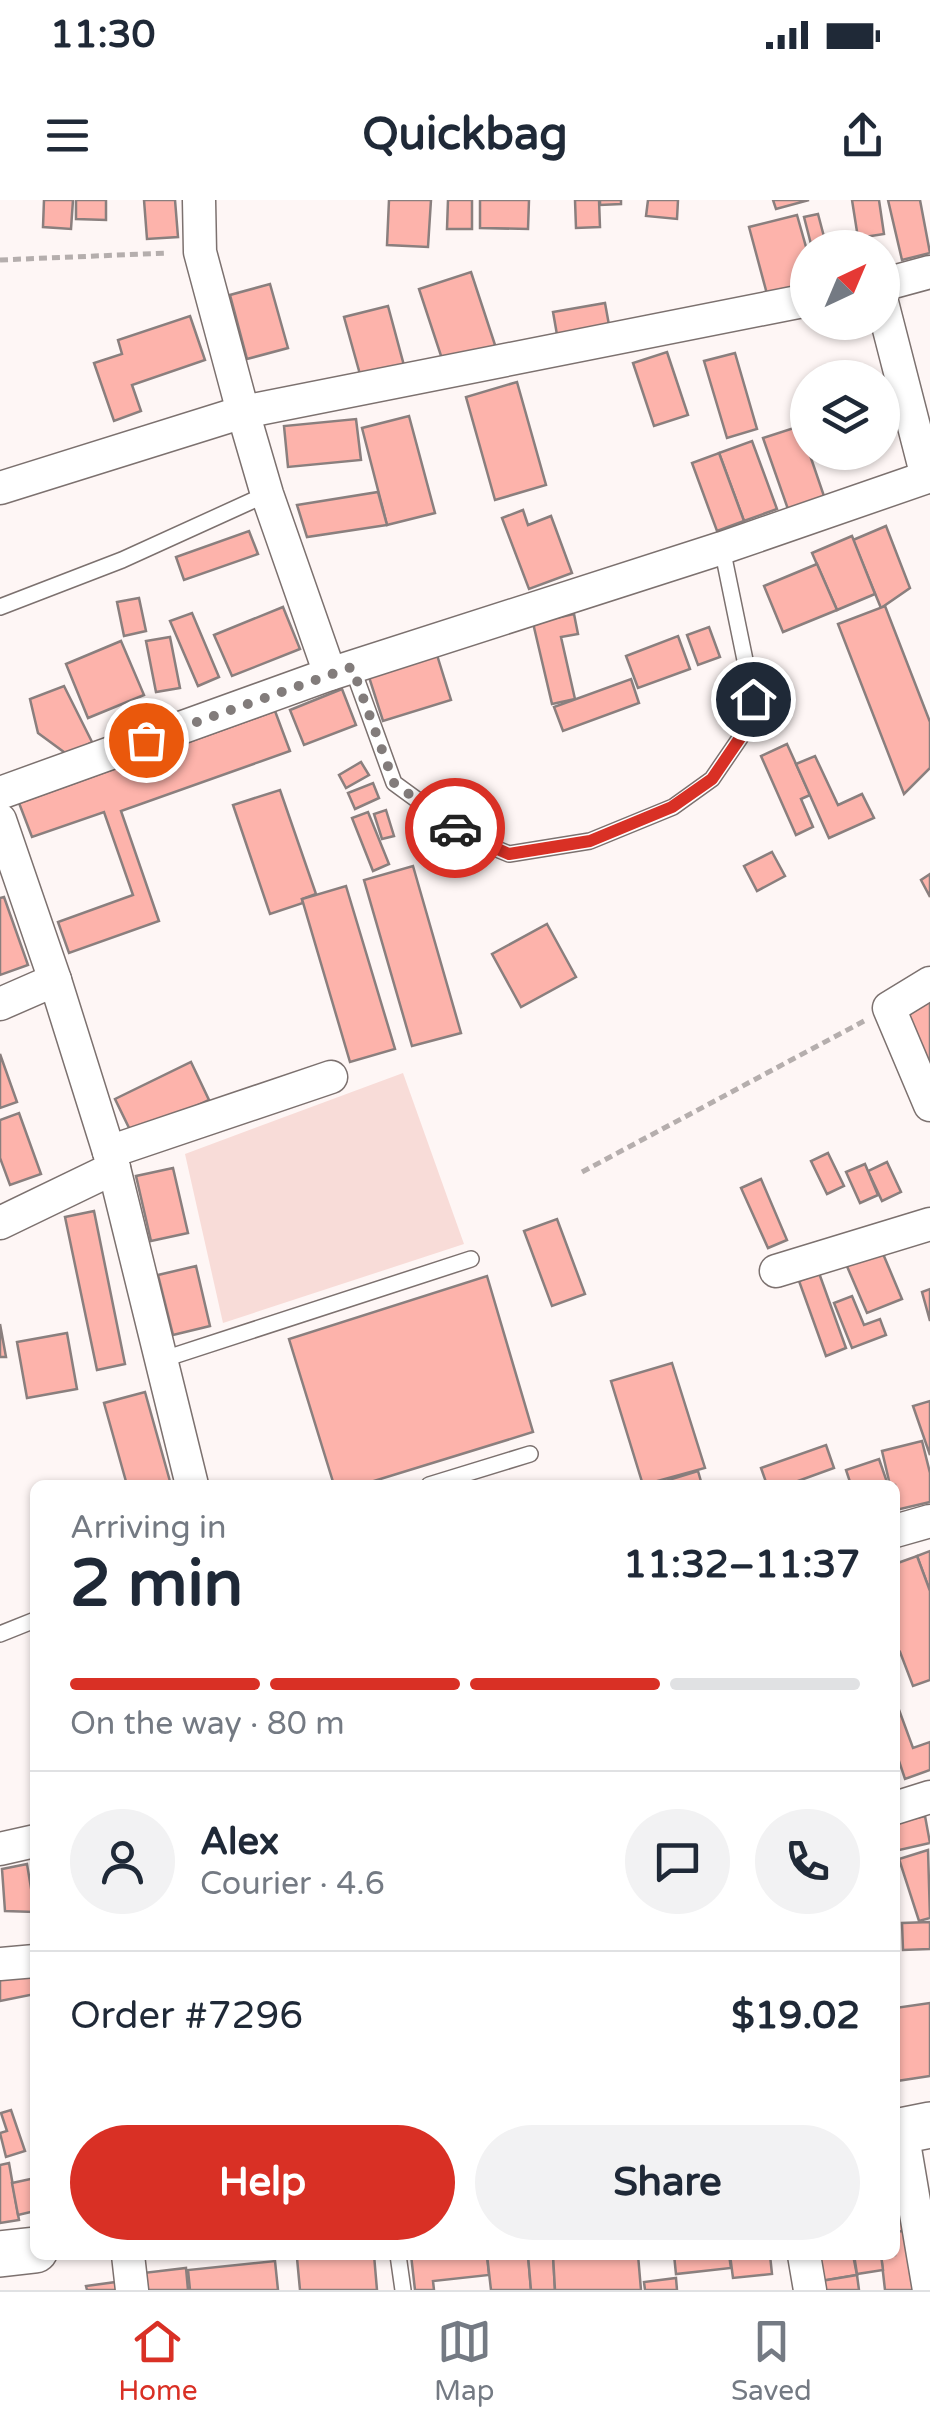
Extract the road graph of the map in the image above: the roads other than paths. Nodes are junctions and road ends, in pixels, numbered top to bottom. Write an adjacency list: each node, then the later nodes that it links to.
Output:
1 (199, 200): 6 (street)
2 (930, 272): 3 (street)
3 (900, 280)
4 (790, 304): 6 (street)
5 (892, 340): 7 (street)
6 (243, 412): 8 (street); 9 (street)
7 (928, 476): 10 (street)
8 (0, 488)
9 (267, 494): 11 (lane); 12 (street)
10 (722, 548): 12 (street); 12 (lane)
11 (0, 607)
12 (341, 671): 13 (street)
13 (0, 793)
14 (0, 820): 15 (street)
15 (56, 980): 17 (street); 20 (street)
16 (930, 983): 19 (street)
17 (0, 1004)
18 (332, 1077): 20 (street)
19 (930, 1105)
20 (111, 1160): 21 (street); 25 (street)
21 (0, 1223)
22 (930, 1224): 24 (street)
23 (471, 1259): 25 (lane)
24 (776, 1271)
25 (160, 1360): 27 (street)
26 (530, 1454): 28 (lane)
27 (191, 1480)
28 (444, 1480)
29 (930, 1521): 30 (street)
30 (900, 1530)
31 (30, 1622): 32 (lane)
32 (0, 1634)
33 (930, 1797): 34 (street)
34 (900, 1806)
35 (30, 1842): 36 (street)
36 (0, 1849)
37 (30, 1961): 38 (street)
38 (0, 1964)
39 (909, 2129): 48 (street)
40 (30, 2251): 41 (street)
41 (0, 2254)
42 (129, 2260): 45 (street)
43 (399, 2260): 46 (lane)
44 (805, 2260): 47 (street)
45 (132, 2290)
46 (402, 2290)
47 (810, 2290)
48 (928, 2290)

